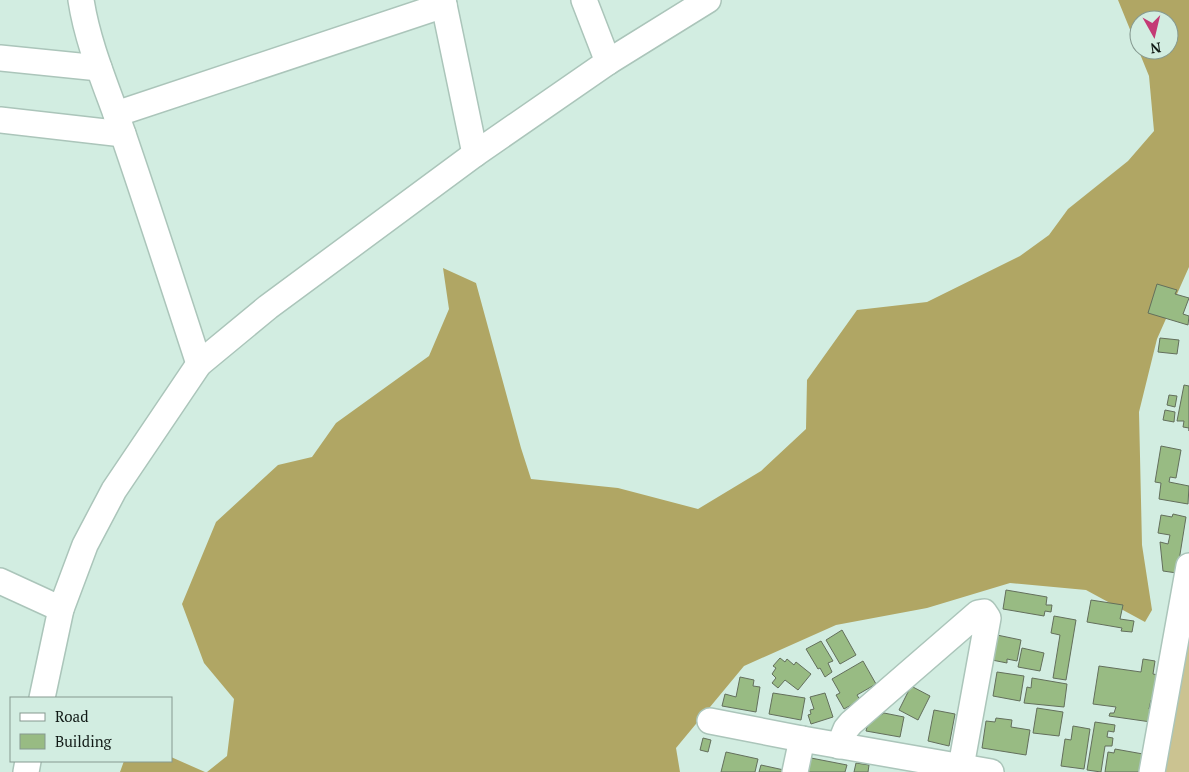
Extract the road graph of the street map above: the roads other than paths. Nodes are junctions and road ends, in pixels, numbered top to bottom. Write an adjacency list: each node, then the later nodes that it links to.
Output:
1 (81, 0): 7 (street)
2 (584, 0): 6 (street)
3 (443, 2): 9 (street); 10 (street)
4 (699, 2): 6 (street)
5 (0, 58): 7 (street)
6 (608, 62): 10 (street)
7 (99, 68): 9 (street)
8 (0, 120): 9 (street)
9 (120, 124): 11 (street)
10 (475, 154): 11 (street)
11 (200, 364): 14 (street)
12 (1189, 566): 22 (street)
13 (0, 581): 14 (street)
14 (61, 609): 15 (street)
15 (42, 697)
16 (710, 721): 17 (street)
17 (802, 739): 18 (street); 20 (street)
18 (840, 746): 19 (street); 19 (street)
19 (960, 770): 21 (street)
20 (795, 772)
21 (990, 772)
22 (1152, 772)

